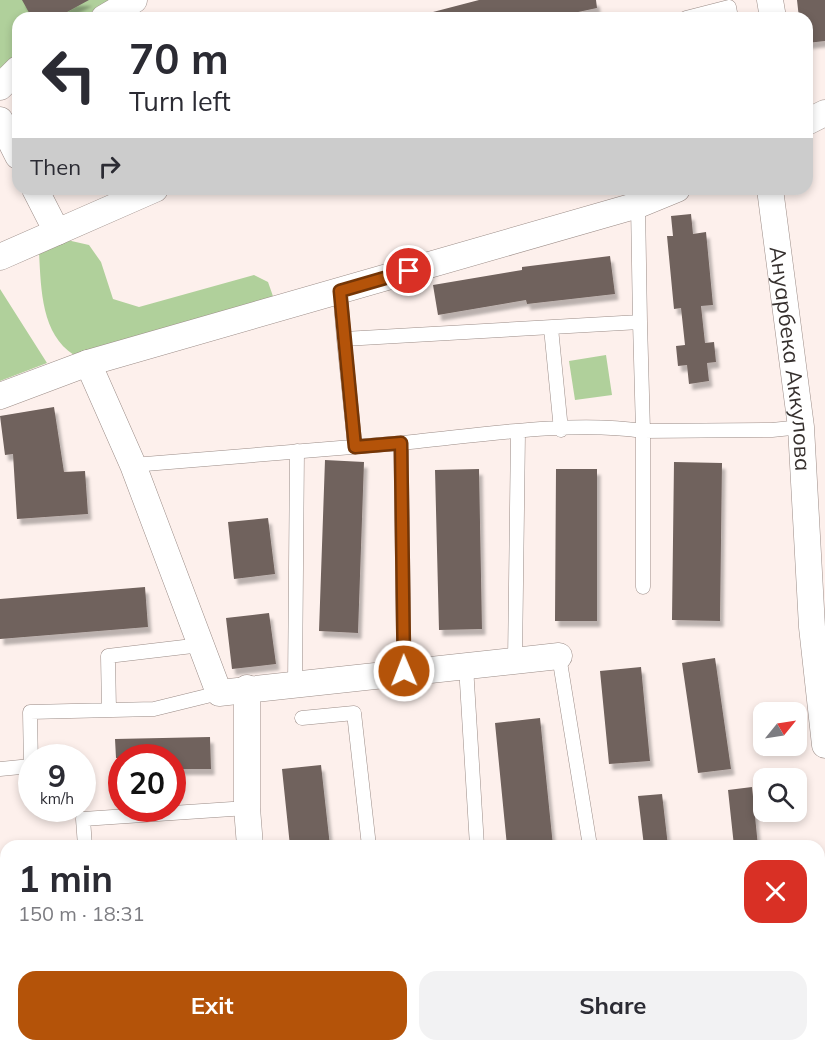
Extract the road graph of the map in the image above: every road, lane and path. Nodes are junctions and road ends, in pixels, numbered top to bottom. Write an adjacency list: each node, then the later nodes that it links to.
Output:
1 (134, 0): 2 (street)
2 (114, 12)
3 (709, 12): 4 (lane)
4 (730, 12)
5 (12, 75): 6 (street)
6 (0, 87)
7 (0, 120): 8 (street)
8 (12, 144)
9 (38, 195): 14 (street)
10 (141, 195): 14 (street)
11 (662, 195): 13 (street)
12 (771, 195): 22 (street, Ануарбека Аккулова)
13 (638, 205): 16 (street); 17 (lane)
14 (57, 232): 15 (street)
15 (0, 257)
16 (340, 291): 19 (lane); 20 (street)
17 (640, 322): 18 (lane); 24 (lane)
18 (551, 328): 19 (lane); 23 (lane)
19 (344, 339): 27 (lane)
20 (88, 363): 21 (street); 29 (street)
21 (0, 396)
22 (801, 427): 24 (lane); 30 (street, Ануарбека Аккулова)
23 (561, 430): 24 (lane); 25 (lane)
24 (643, 431): 31 (lane)
25 (518, 433): 26 (lane); 34 (lane)
26 (401, 443): 27 (lane); 36 (lane)
27 (355, 447): 28 (lane)
28 (297, 451): 29 (lane); 37 (lane)
29 (133, 465): 32 (street)
30 (816, 494): 42 (street, Ануарбека Аккулова)
31 (644, 587)
32 (201, 645): 39 (street); 40 (lane)
33 (559, 656): 34 (street); 49 (lane)
34 (515, 660): 35 (street)
35 (466, 666): 36 (street); 48 (lane)
36 (404, 671): 37 (street)
37 (295, 685): 38 (street)
38 (247, 688): 39 (street); 44 (street)
39 (219, 693): 40 (lane)
40 (110, 711): 43 (lane)
41 (302, 718): 47 (lane)
42 (825, 745)
43 (0, 769)
44 (247, 808): 45 (lane); 46 (street)
45 (85, 840)
46 (249, 840)
47 (368, 840)
48 (477, 840)
49 (589, 840)

